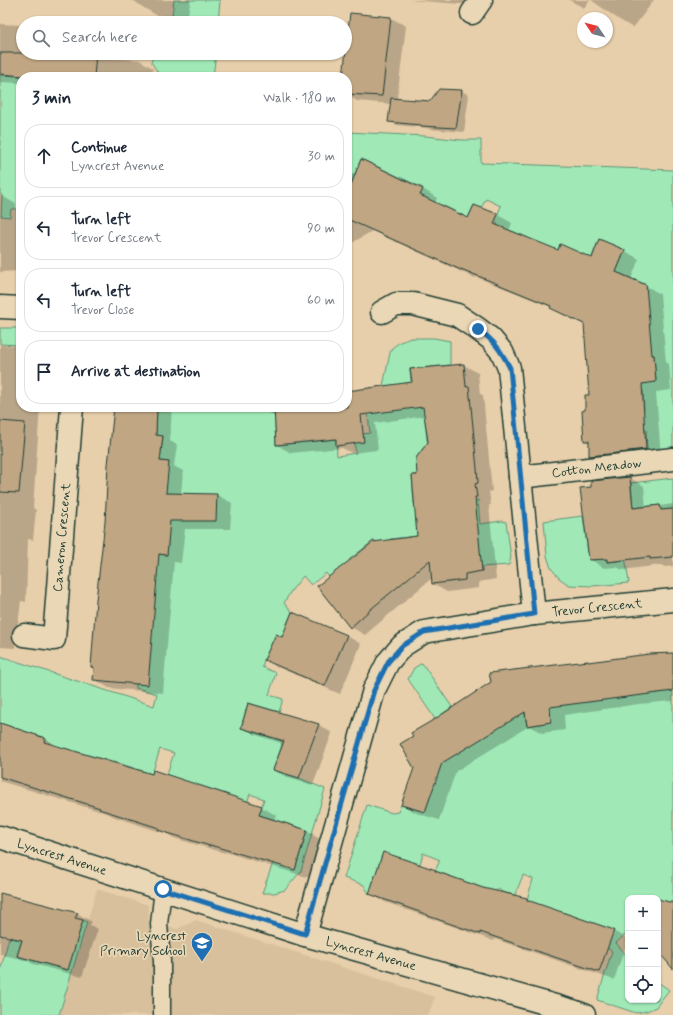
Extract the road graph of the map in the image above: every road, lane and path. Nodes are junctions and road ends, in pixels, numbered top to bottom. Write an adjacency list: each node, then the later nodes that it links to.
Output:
1 (0, 307): 2 (street)
2 (16, 308)
3 (382, 312): 6 (street)
4 (72, 412): 9 (street, Cameron Crescent)
5 (673, 459): 6 (street, Cotton Meadow)
6 (520, 477): 8 (street)
7 (673, 600): 8 (street, Trevor Crescent)
8 (534, 614): 12 (street, Trevor Crescent)
9 (24, 635)
10 (0, 837): 11 (street, Lyncrest Avenue)
11 (163, 889): 12 (street, Lyncrest Avenue); 13 (lane)
12 (305, 934): 14 (street, Lyncrest Avenue)
13 (162, 1015)
14 (584, 1015)

